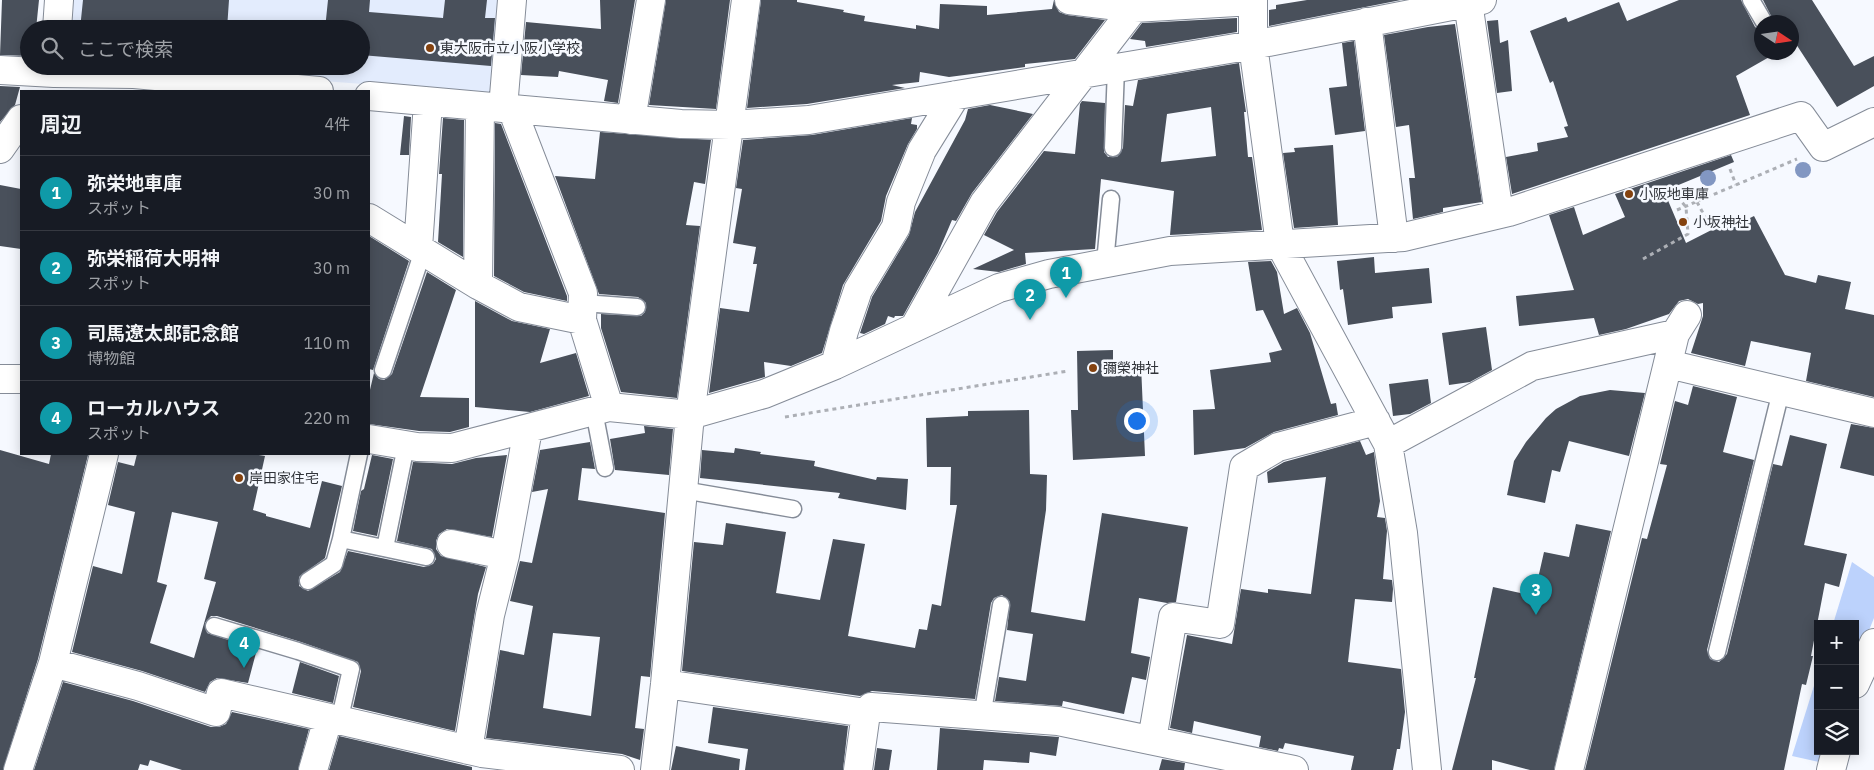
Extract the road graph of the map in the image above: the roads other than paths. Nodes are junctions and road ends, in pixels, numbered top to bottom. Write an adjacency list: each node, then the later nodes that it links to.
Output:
1 (59, 0): 12 (street)
2 (512, 0): 27 (street)
3 (651, 0): 29 (street)
4 (746, 0): 31 (street)
5 (1070, 0): 10 (street)
6 (1253, 0): 10 (street); 14 (street)
7 (1752, 0): 11 (lane)
8 (1475, 1): 9 (street); 35 (street)
9 (1432, 4): 13 (street)
10 (1134, 8): 18 (street)
11 (1760, 15)
12 (58, 20)
13 (1367, 22): 14 (street); 37 (street)
14 (1253, 45): 15 (street); 38 (street)
15 (1116, 68): 18 (street); 32 (lane)
16 (0, 70): 17 (street)
17 (20, 73)
18 (1086, 73): 24 (street); 44 (street)
19 (36, 75): 20 (street)
20 (50, 77): 21 (street)
21 (131, 83): 22 (street)
22 (249, 88): 23 (street)
23 (296, 90)
24 (956, 95): 31 (street); 46 (street)
25 (370, 96): 26 (street)
26 (428, 102): 27 (street); 39 (street)
27 (498, 108): 29 (street); 41 (street); 43 (street)
28 (20, 120): 33 (street)
29 (632, 120): 31 (street)
30 (1874, 122): 35 (street)
31 (730, 125): 53 (street)
32 (1112, 148)
33 (0, 149)
34 (1111, 199): 40 (lane)
35 (1499, 214): 37 (street)
36 (370, 219): 39 (street)
37 (1394, 238): 38 (street)
38 (1280, 244): 40 (street); 55 (street)
39 (421, 250): 41 (street); 47 (lane)
40 (1105, 263): 44 (street)
41 (478, 284): 43 (street)
42 (636, 307): 43 (lane)
43 (582, 312): 51 (street)
44 (914, 328): 46 (street)
45 (1668, 364): 50 (street); 55 (street); 91 (street)
46 (835, 365): 53 (street)
47 (383, 370)
48 (0, 379): 49 (street)
49 (20, 379)
50 (1781, 391): 52 (street); 72 (lane)
51 (602, 409): 53 (street); 54 (street); 60 (lane)
52 (1874, 412)
53 (690, 415): 61 (street)
54 (528, 429): 57 (street); 66 (street)
55 (1382, 433): 81 (street); 90 (street)
56 (370, 439): 57 (street)
57 (406, 446): 65 (lane)
58 (104, 455): 73 (street)
59 (359, 455): 63 (lane)
60 (605, 468)
61 (683, 490): 62 (lane); 75 (street)
62 (793, 509)
63 (341, 538): 65 (lane); 68 (lane)
64 (450, 544): 66 (street)
65 (385, 548): 67 (lane)
66 (506, 555): 83 (street)
67 (426, 557)
68 (308, 581)
69 (1002, 605): 79 (lane)
70 (214, 626): 80 (lane)
71 (1874, 643): 74 (street)
72 (1717, 652)
73 (53, 663): 80 (street); 84 (street)
74 (1859, 676)
75 (665, 684): 78 (street); 87 (street)
76 (1859, 684): 77 (street)
77 (1874, 687)
78 (866, 713): 79 (street); 88 (street)
79 (982, 717): 81 (street)
80 (334, 721): 83 (street); 85 (street)
81 (1152, 740): 89 (street)
82 (1835, 755): 92 (street)
83 (477, 758): 86 (street)
84 (18, 770)
85 (313, 770)
86 (620, 770)
87 (655, 770)
88 (858, 770)
89 (1294, 770)
90 (1427, 770)
91 (1569, 770)
92 (1831, 770)

